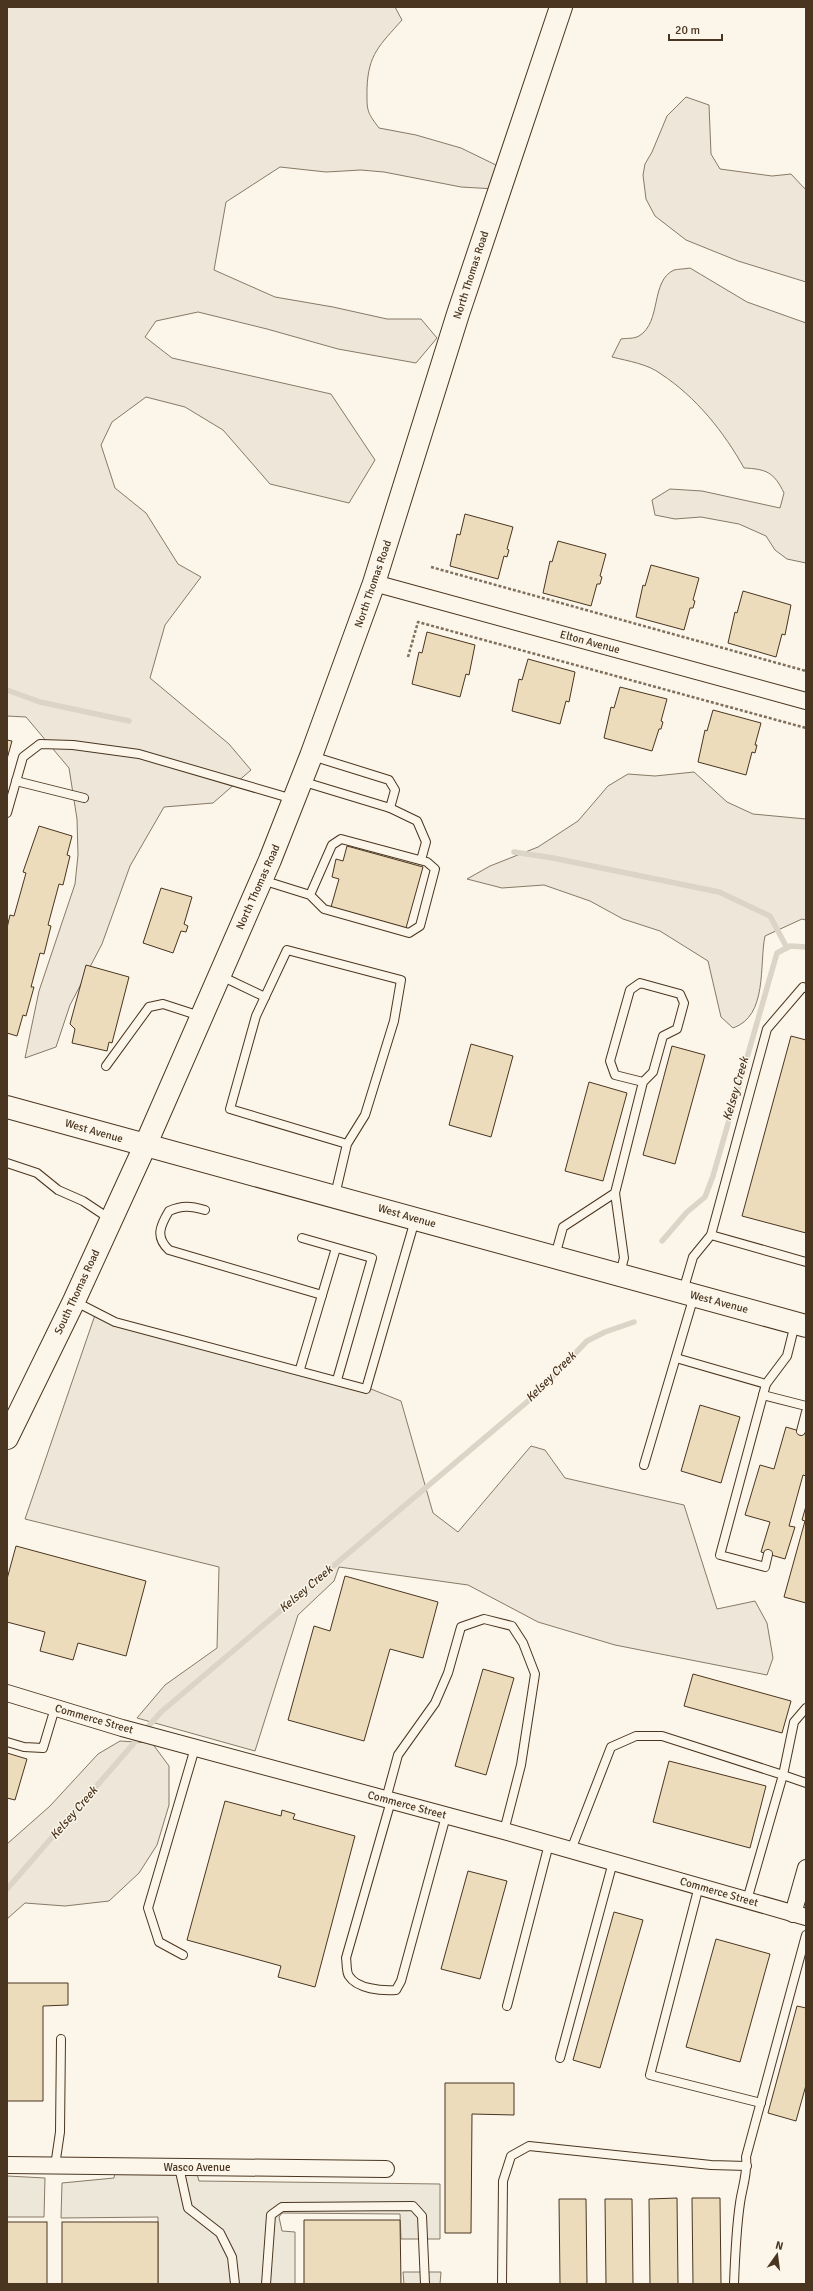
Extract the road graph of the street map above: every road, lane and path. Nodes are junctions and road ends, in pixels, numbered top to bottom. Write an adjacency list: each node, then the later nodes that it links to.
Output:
1 (561, 7): 3 (street, North Thomas Road)
2 (430, 567): 5 (path)
3 (374, 583): 6 (street, Elton Avenue); 8 (street, North Thomas Road)
4 (408, 657): 7 (path)
5 (806, 671)
6 (806, 701)
7 (806, 728)
8 (311, 756): 10 (street, North Thomas Road); 12 (lane)
9 (16, 781): 10 (lane); 11 (lane); 13 (lane)
10 (298, 790): 12 (lane); 15 (street, North Thomas Road)
11 (84, 798)
12 (390, 808): 14 (lane)
13 (7, 813)
14 (421, 860): 16 (lane); 16 (lane)
15 (261, 880): 16 (lane); 17 (street, North Thomas Road)
16 (310, 895)
17 (219, 975): 19 (lane); 20 (street, North Thomas Road)
18 (806, 988): 32 (lane)
19 (265, 997): 24 (lane); 24 (lane)
20 (200, 1016): 21 (lane); 25 (street, North Thomas Road)
21 (106, 1066)
22 (643, 1082): 22 (lane); 27 (lane)
23 (7, 1107): 25 (street, West Avenue)
24 (346, 1144): 28 (lane)
25 (145, 1146): 28 (street, West Avenue); 31 (street, South Thomas Road)
26 (7, 1163): 31 (lane)
27 (615, 1193): 35 (lane); 37 (lane)
28 (334, 1196): 30 (street, West Avenue)
29 (205, 1210): 39 (lane)
30 (415, 1218): 35 (street, West Avenue); 44 (lane)
31 (110, 1219): 40 (street, South Thomas Road)
32 (711, 1235): 36 (lane); 38 (lane)
33 (302, 1238): 34 (lane)
34 (336, 1248): 39 (lane); 44 (lane)
35 (555, 1256): 37 (street, West Avenue)
36 (806, 1262)
37 (619, 1274): 38 (street, West Avenue)
38 (689, 1294): 41 (street, West Avenue); 42 (lane)
39 (322, 1295): 43 (lane)
40 (74, 1301): 43 (lane); 50 (street, South Thomas Road)
41 (800, 1324): 45 (lane)
42 (676, 1358): 45 (lane); 51 (lane)
43 (300, 1369): 44 (lane)
44 (337, 1380)
45 (766, 1384): 46 (lane)
46 (763, 1395): 47 (lane); 52 (lane)
47 (806, 1406)
48 (806, 1412): 49 (lane)
49 (801, 1431)
50 (7, 1438)
51 (644, 1465)
52 (768, 1554)
53 (7, 1693): 54 (street, Commerce Street)
54 (55, 1708): 56 (lane); 57 (street, Commerce Street)
55 (806, 1708): 58 (lane)
56 (7, 1742)
57 (195, 1748): 60 (street, Commerce Street); 71 (lane)
58 (783, 1774): 59 (lane); 64 (lane); 68 (lane)
59 (806, 1783)
60 (388, 1800): 61 (street, Commerce Street); 61 (lane); 62 (lane)
61 (446, 1816): 62 (street, Commerce Street)
62 (504, 1831): 63 (street, Commerce Street)
63 (549, 1844): 64 (street, Commerce Street); 72 (lane)
64 (571, 1850): 65 (street, Commerce Street)
65 (613, 1862): 67 (street, Commerce Street); 74 (lane)
66 (806, 1868): 69 (street)
67 (699, 1886): 68 (street, Commerce Street); 75 (lane)
68 (747, 1900): 69 (street, Commerce Street)
69 (800, 1916)
70 (806, 1935): 75 (lane)
71 (183, 1955)
72 (507, 2006)
73 (60, 2039): 77 (lane)
74 (560, 2058)
75 (761, 2103): 78 (lane)
76 (7, 2166): 77 (street, Wasco Avenue)
77 (55, 2166): 79 (street, Wasco Avenue)
78 (747, 2166): 84 (lane); 85 (lane)
79 (179, 2167): 80 (street, Wasco Avenue); 81 (lane)
80 (386, 2169)
81 (235, 2284)
82 (266, 2284): 83 (lane)
83 (425, 2284)
84 (502, 2284)
85 (734, 2284)

